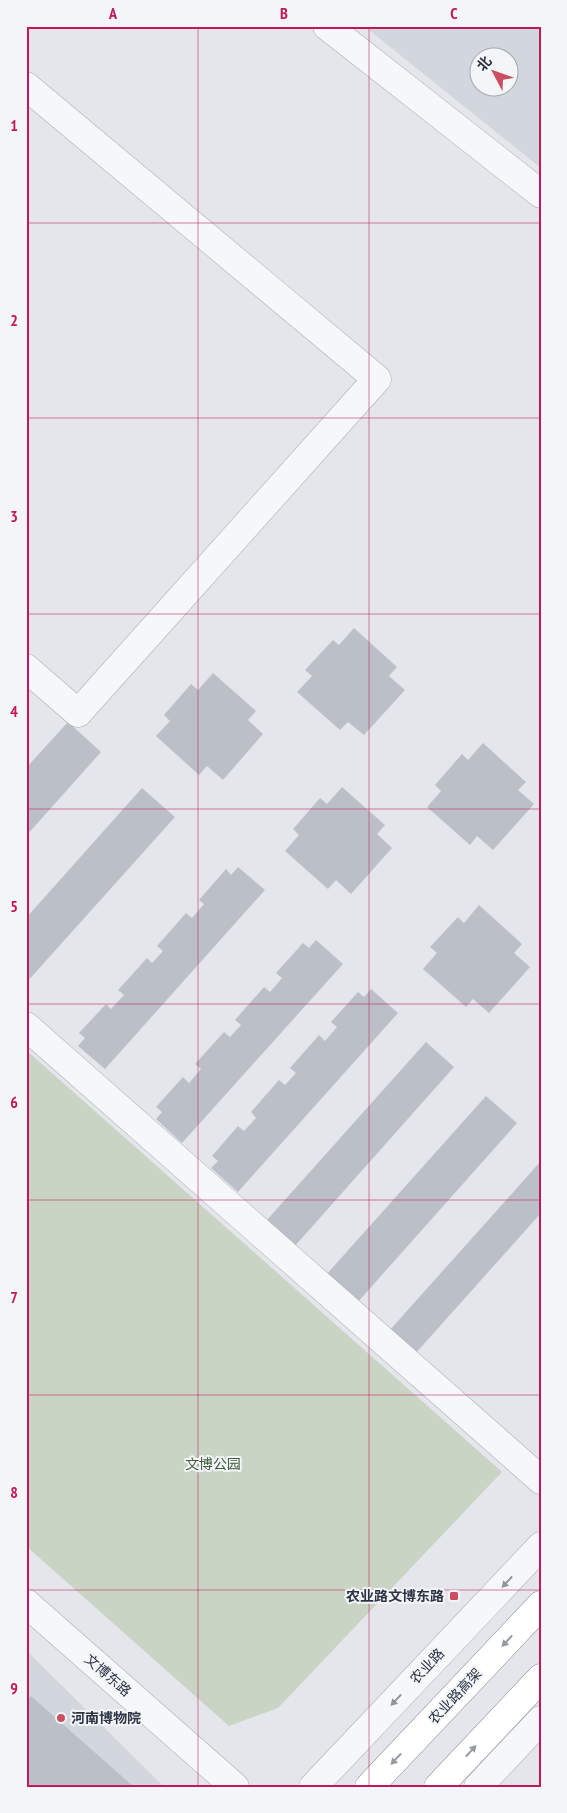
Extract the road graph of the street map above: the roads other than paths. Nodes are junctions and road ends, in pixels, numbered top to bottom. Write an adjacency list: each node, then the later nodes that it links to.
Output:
1 (327, 26): 3 (street)
2 (26, 86): 4 (street)
3 (541, 194)
4 (26, 668)
5 (26, 1026): 6 (street)
6 (541, 1480)
7 (541, 1546): 13 (street, 农业路, one-way to 13)
8 (26, 1603): 12 (street, 文博东路)
9 (541, 1605): 14 (highway, 农业路高架, one-way to 14)
10 (541, 1678): 15 (highway, one-way to 10)
11 (539, 1724): 16 (street)
12 (235, 1787)
13 (313, 1787)
14 (369, 1787)
15 (438, 1787)
16 (478, 1787)

